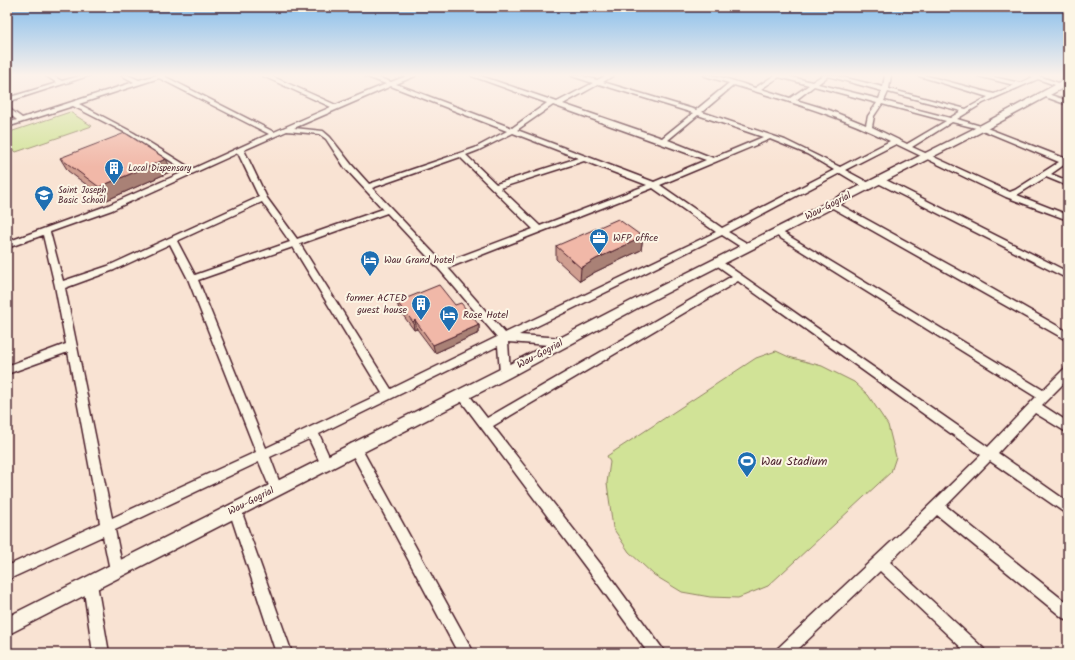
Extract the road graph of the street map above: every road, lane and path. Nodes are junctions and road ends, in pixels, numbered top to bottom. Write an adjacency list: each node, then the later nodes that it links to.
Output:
1 (67, 106): 20 (street)
2 (77, 106): 40 (street)
3 (220, 106): 28 (street)
4 (339, 106): 16 (street)
5 (448, 106): 27 (street)
6 (551, 106): 27 (street)
7 (563, 106): 30 (street)
8 (676, 106): 19 (street)
9 (703, 106): 19 (street)
10 (812, 106): 24 (street)
11 (878, 106): 24 (street)
12 (899, 106): 21 (street)
13 (949, 106): 18 (street)
14 (977, 106): 18 (street)
15 (1023, 106): 25 (main road, Wau-Gogrial)
16 (336, 107): 22 (street)
17 (7, 109): 20 (street)
18 (968, 111): 21 (street)
19 (696, 112): 29 (street); 30 (street)
20 (21, 120): 23 (street)
21 (952, 120): 25 (street); 32 (street)
22 (323, 122): 26 (street); 26 (street); 46 (street)
23 (7, 125)
24 (869, 128): 31 (street)
25 (982, 128): 35 (main road, Wau-Gogrial); 38 (street)
26 (287, 130): 28 (street)
27 (512, 131): 34 (street); 36 (street)
28 (275, 135): 33 (street)
29 (768, 137): 37 (street); 39 (street)
30 (663, 141): 37 (street)
31 (896, 141): 32 (street); 39 (street)
32 (907, 146): 35 (street)
33 (241, 151): 40 (street); 49 (street)
34 (462, 155): 46 (street); 47 (street)
35 (925, 156): 42 (main road, Wau-Gogrial); 48 (street)
36 (583, 159): 44 (street); 47 (street)
37 (712, 160): 44 (street)
38 (1066, 160): 41 (street)
39 (840, 170): 45 (street); 55 (street)
40 (192, 172): 54 (street)
41 (1045, 174): 43 (street); 48 (street)
42 (879, 180): 45 (main road, Wau-Gogrial); 63 (street)
43 (1068, 184)
44 (654, 185): 53 (street); 55 (street)
45 (868, 186): 50 (main road, Wau-Gogrial)
46 (367, 187): 51 (street)
47 (495, 187): 53 (street)
48 (1009, 195): 52 (street)
49 (262, 198): 57 (street); 58 (street)
50 (832, 204): 56 (main road, Wau-Gogrial); 67 (street)
51 (388, 210): 58 (street); 62 (street)
52 (1068, 218)
53 (538, 229): 62 (street)
54 (46, 232): 59 (street); 66 (street)
55 (722, 232): 60 (street); 68 (street)
56 (777, 232): 60 (main road, Wau-Gogrial); 76 (street)
57 (172, 240): 65 (street); 66 (street)
58 (295, 243): 65 (street); 74 (street)
59 (7, 245)
60 (747, 247): 61 (main road, Wau-Gogrial)
61 (718, 262): 64 (street); 69 (main road, Wau-Gogrial)
62 (442, 267): 68 (street)
63 (1068, 276)
64 (738, 277): 78 (street); 82 (street)
65 (193, 279): 83 (street)
66 (60, 286): 70 (street)
67 (1068, 337)
68 (503, 338): 69 (street); 73 (street); 74 (street)
69 (563, 342): 73 (main road, Wau-Gogrial)
70 (72, 346): 71 (street); 89 (street)
71 (7, 370)
72 (1068, 372): 76 (street)
73 (504, 373): 75 (main road, Wau-Gogrial)
74 (388, 394): 80 (street)
75 (462, 394): 78 (street); 81 (main road, Wau-Gogrial)
76 (1044, 396): 77 (street)
77 (1034, 406): 79 (street); 82 (street)
78 (485, 425): 99 (street)
79 (1068, 428)
80 (312, 432): 83 (street); 84 (street)
81 (355, 448): 84 (main road, Wau-Gogrial); 98 (street)
82 (989, 454): 86 (street); 87 (street)
83 (263, 455): 85 (street); 89 (street)
84 (326, 463): 85 (main road, Wau-Gogrial)
85 (276, 489): 88 (main road, Wau-Gogrial)
86 (937, 507): 90 (street); 94 (street)
87 (1068, 509)
88 (235, 510): 91 (main road, Wau-Gogrial); 97 (street)
89 (108, 527): 91 (street); 92 (street)
90 (880, 562): 100 (street); 101 (street)
91 (116, 570): 93 (main road, Wau-Gogrial)
92 (7, 573)
93 (90, 584): 95 (main road, Wau-Gogrial); 96 (street)
94 (1068, 613)
95 (7, 626)
96 (101, 653)
97 (284, 653)
98 (466, 653)
99 (658, 653)
100 (783, 653)
101 (978, 653)

